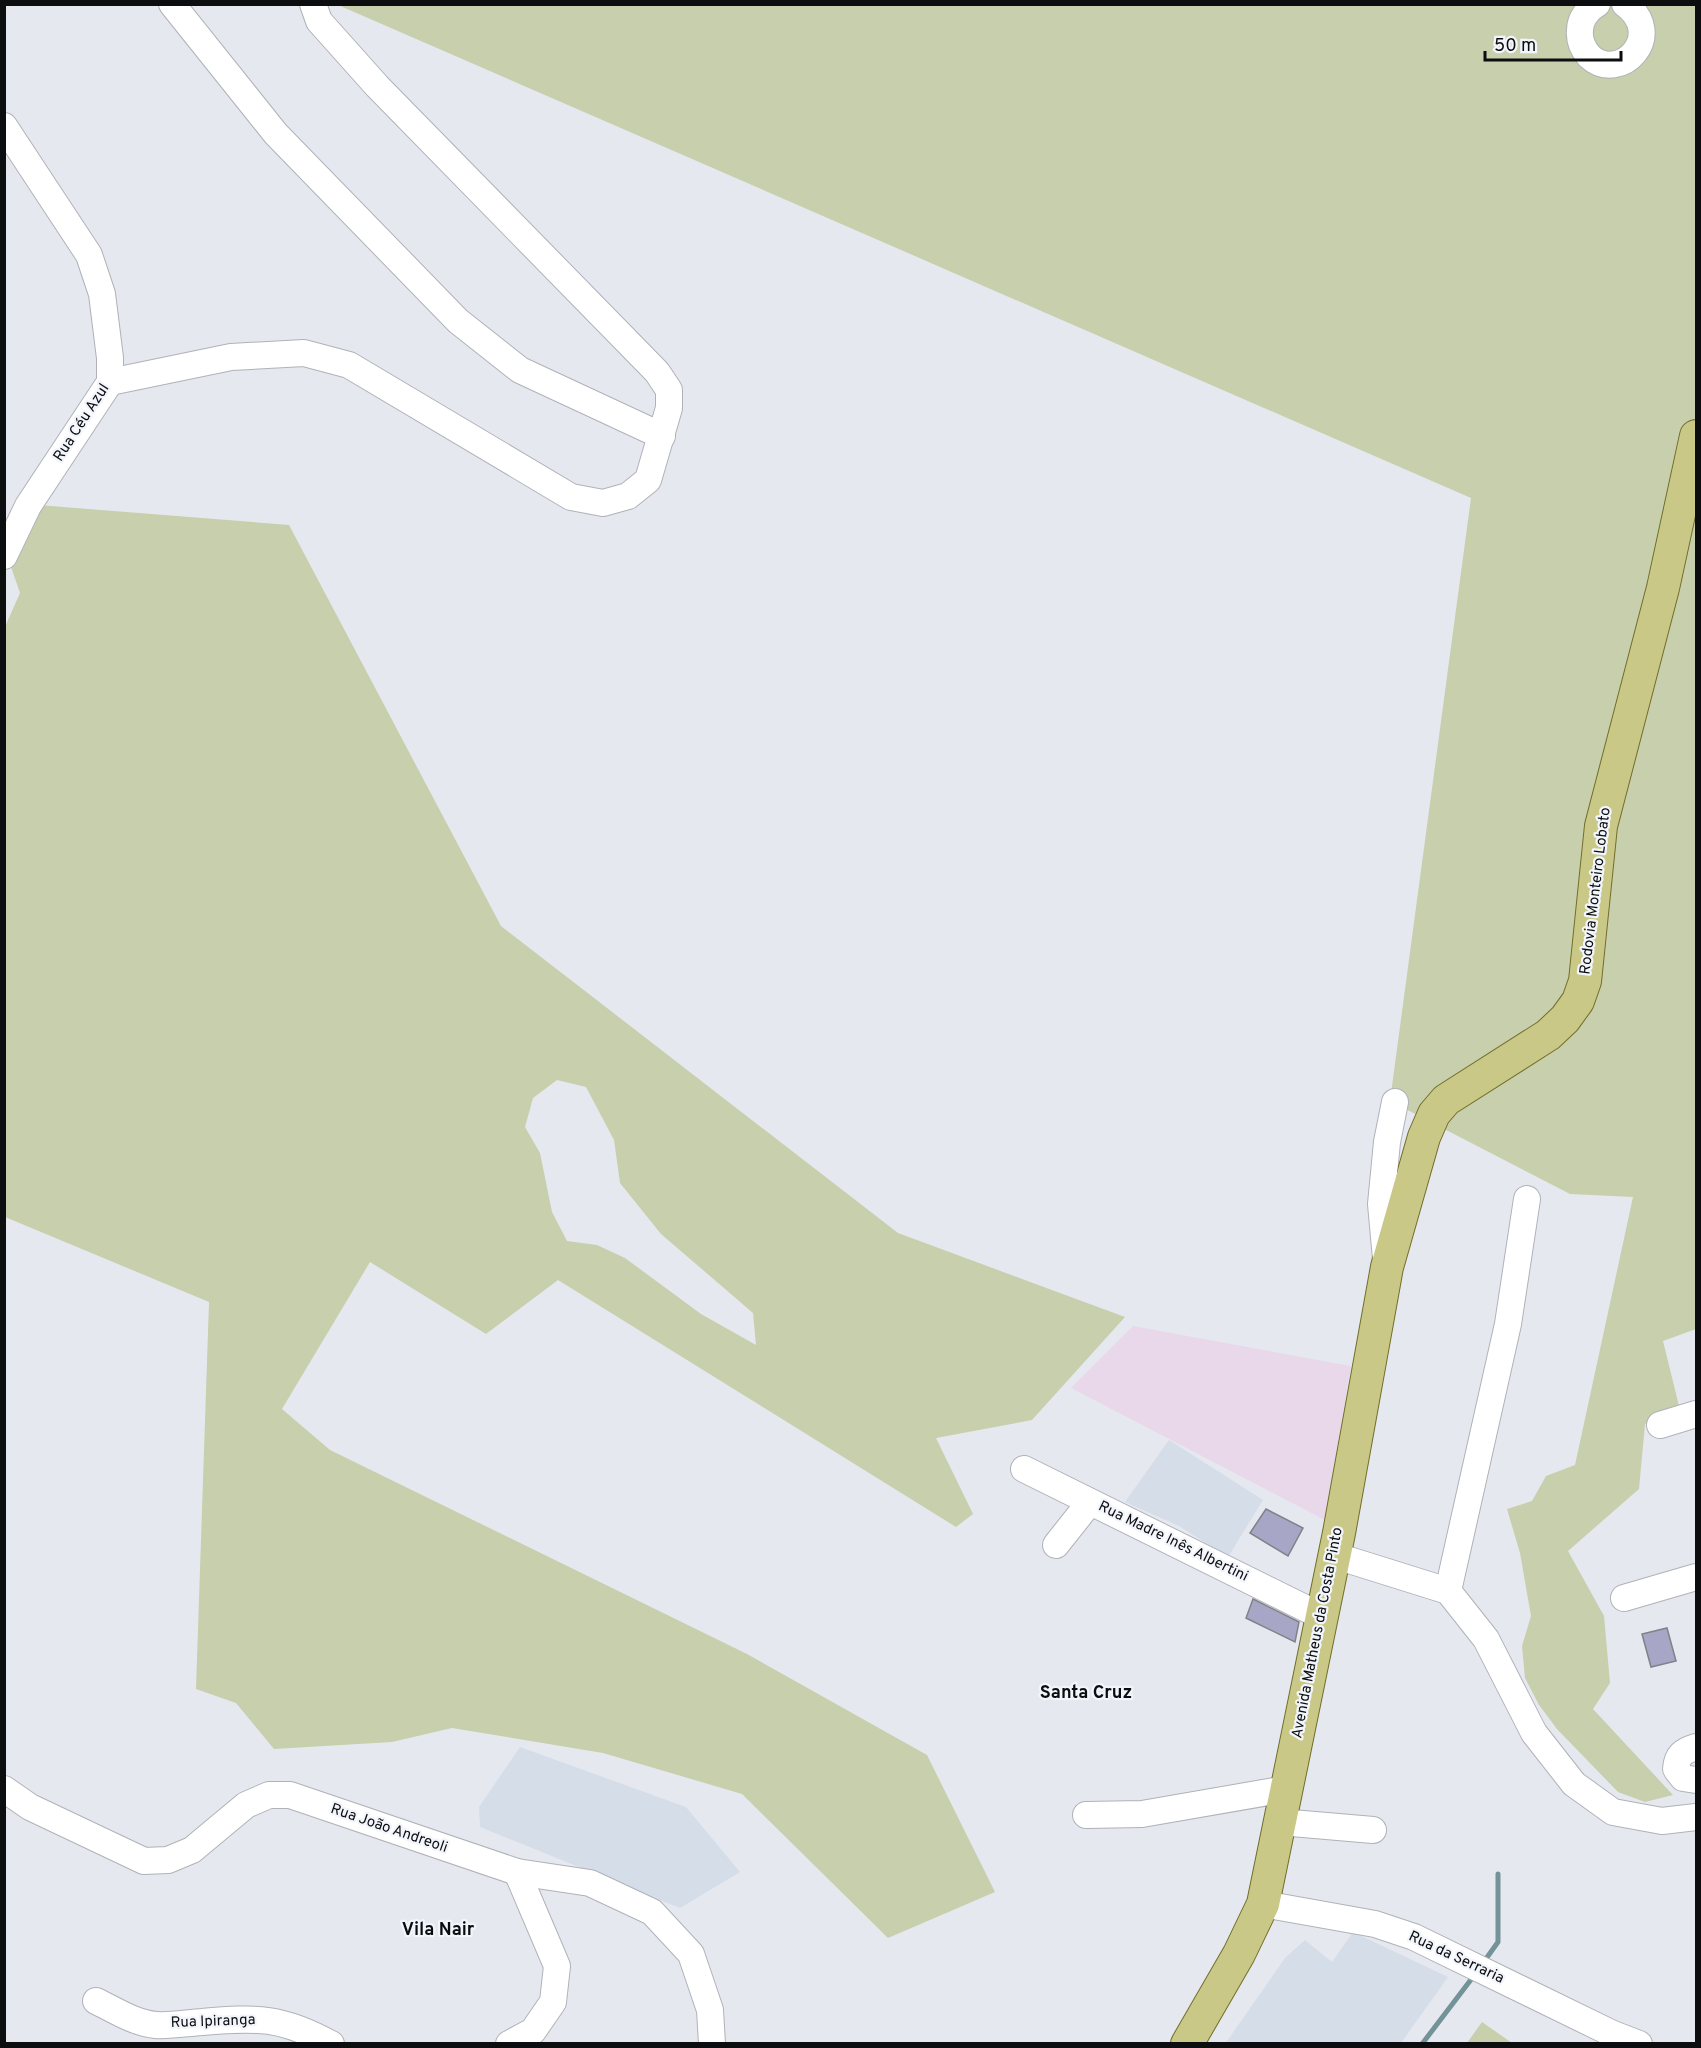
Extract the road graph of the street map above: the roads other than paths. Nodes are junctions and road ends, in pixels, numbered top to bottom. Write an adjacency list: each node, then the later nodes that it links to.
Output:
1 (172, 4): 7 (street)
2 (313, 4): 7 (street)
3 (1597, 4): 4 (street)
4 (1625, 4)
5 (4, 126): 6 (street, Rua Céu Azul)
6 (110, 382): 7 (street); 9 (street, Rua Céu Azul)
7 (662, 436)
8 (1696, 436): 13 (main road, Rodovia Monteiro Lobato)
9 (16, 504): 10 (street, Rua Céu Azul)
10 (4, 556)
11 (1395, 1101): 14 (street)
12 (1527, 1199): 22 (street)
13 (1404, 1206): 14 (main road, Avenida Matheus da Costa Pinto)
14 (1387, 1267): 20 (main road, Avenida Matheus da Costa Pinto)
15 (1696, 1414): 16 (street)
16 (1660, 1425)
17 (1024, 1469): 18 (street, Rua Madre Inês Albertini)
18 (1090, 1502): 19 (street); 24 (street, Rua Madre Inês Albertini)
19 (1056, 1545)
20 (1333, 1555): 22 (street); 24 (main road, Avenida Matheus da Costa Pinto)
21 (1696, 1576): 23 (street)
22 (1448, 1591): 30 (street)
23 (1624, 1598)
24 (1321, 1616): 28 (main road, Avenida Matheus da Costa Pinto)
25 (1696, 1747): 26 (street)
26 (1696, 1780)
27 (4, 1789): 33 (street, Rua João Andreoli)
28 (1286, 1790): 29 (street); 31 (main road, Avenida Matheus da Costa Pinto)
29 (1086, 1815)
30 (1696, 1817)
31 (1280, 1822): 32 (street); 34 (main road, Avenida Matheus da Costa Pinto)
32 (1373, 1830)
33 (517, 1872): 37 (street); 38 (street, Rua João Andreoli)
34 (1263, 1904): 39 (main road, Avenida Matheus da Costa Pinto); 40 (street, Rua da Serraria)
35 (96, 2001): 36 (street, Rua Ipiranga)
36 (331, 2043)
37 (509, 2043)
38 (712, 2043)
39 (1187, 2043)
40 (1639, 2043)

